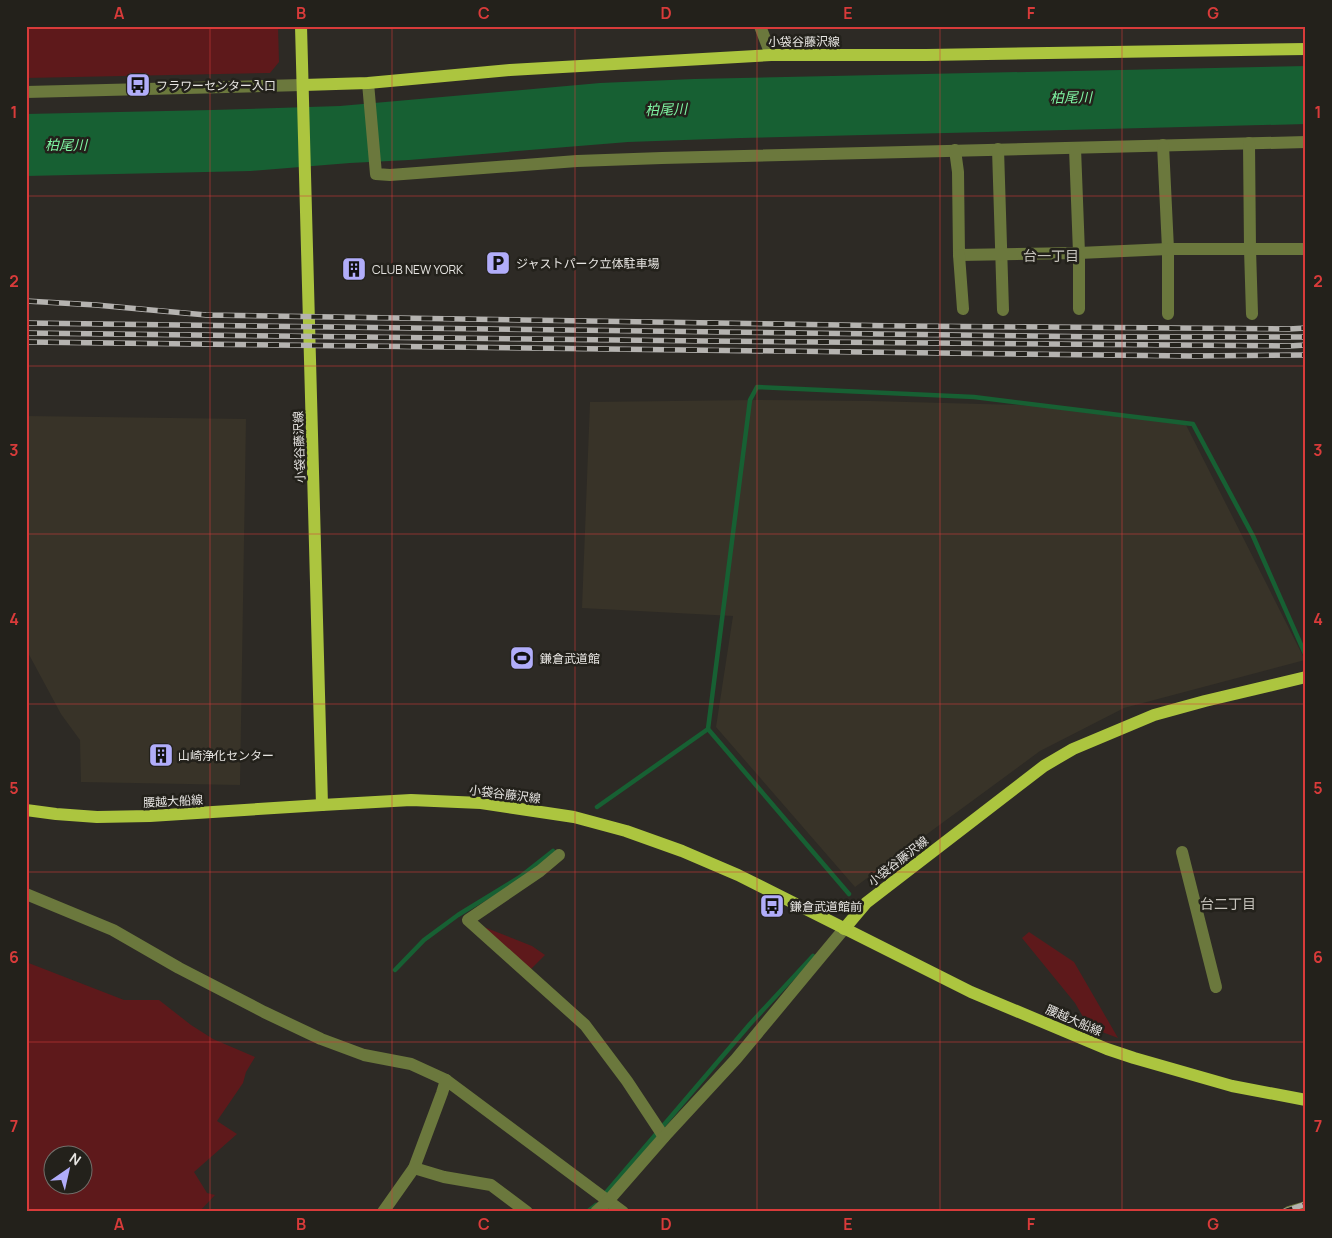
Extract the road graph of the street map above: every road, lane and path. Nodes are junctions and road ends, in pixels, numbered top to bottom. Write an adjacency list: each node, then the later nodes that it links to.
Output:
1 (301, 26): 6 (main road, 小袋谷藤沢線)
2 (760, 26): 4 (street)
3 (1306, 49): 4 (main road, 小袋谷藤沢線)
4 (771, 55): 5 (main road, 小袋谷藤沢線)
5 (369, 87): 6 (main road, 小袋谷藤沢線); 13 (street)
6 (303, 90): 7 (street); 26 (main road, 小袋谷藤沢線)
7 (26, 92)
8 (1306, 142): 9 (street)
9 (1249, 143): 10 (street); 14 (street)
10 (1163, 145): 11 (street); 16 (street)
11 (1075, 148): 12 (street); 17 (street)
12 (998, 149): 13 (street); 18 (street)
13 (955, 150): 19 (street)
14 (1250, 249): 15 (street); 16 (street); 24 (street)
15 (1306, 249)
16 (1168, 250): 17 (street); 23 (street)
17 (1079, 253): 18 (street); 21 (street)
18 (1001, 254): 19 (street); 22 (street)
19 (959, 255): 20 (street)
20 (963, 309)
21 (1079, 309)
22 (1003, 310)
23 (1168, 314)
24 (1252, 314)
25 (1306, 677): 31 (main road, 小袋谷藤沢線)
26 (322, 805): 27 (main road, 腰越大船線); 31 (main road, 小袋谷藤沢線)
27 (26, 810)
28 (1182, 852): 32 (street)
29 (560, 855): 35 (street)
30 (26, 894): 33 (street)
31 (844, 929): 34 (main road, 腰越大船線); 35 (street)
32 (1216, 987)
33 (446, 1080): 36 (street); 37 (street)
34 (1306, 1100)
35 (664, 1137): 37 (street)
36 (414, 1168): 39 (street); 40 (street)
37 (608, 1201): 41 (street); 42 (street)
38 (1306, 1207): 43 (street)
39 (383, 1212)
40 (527, 1212)
41 (596, 1212)
42 (623, 1212)
43 (1289, 1212)

